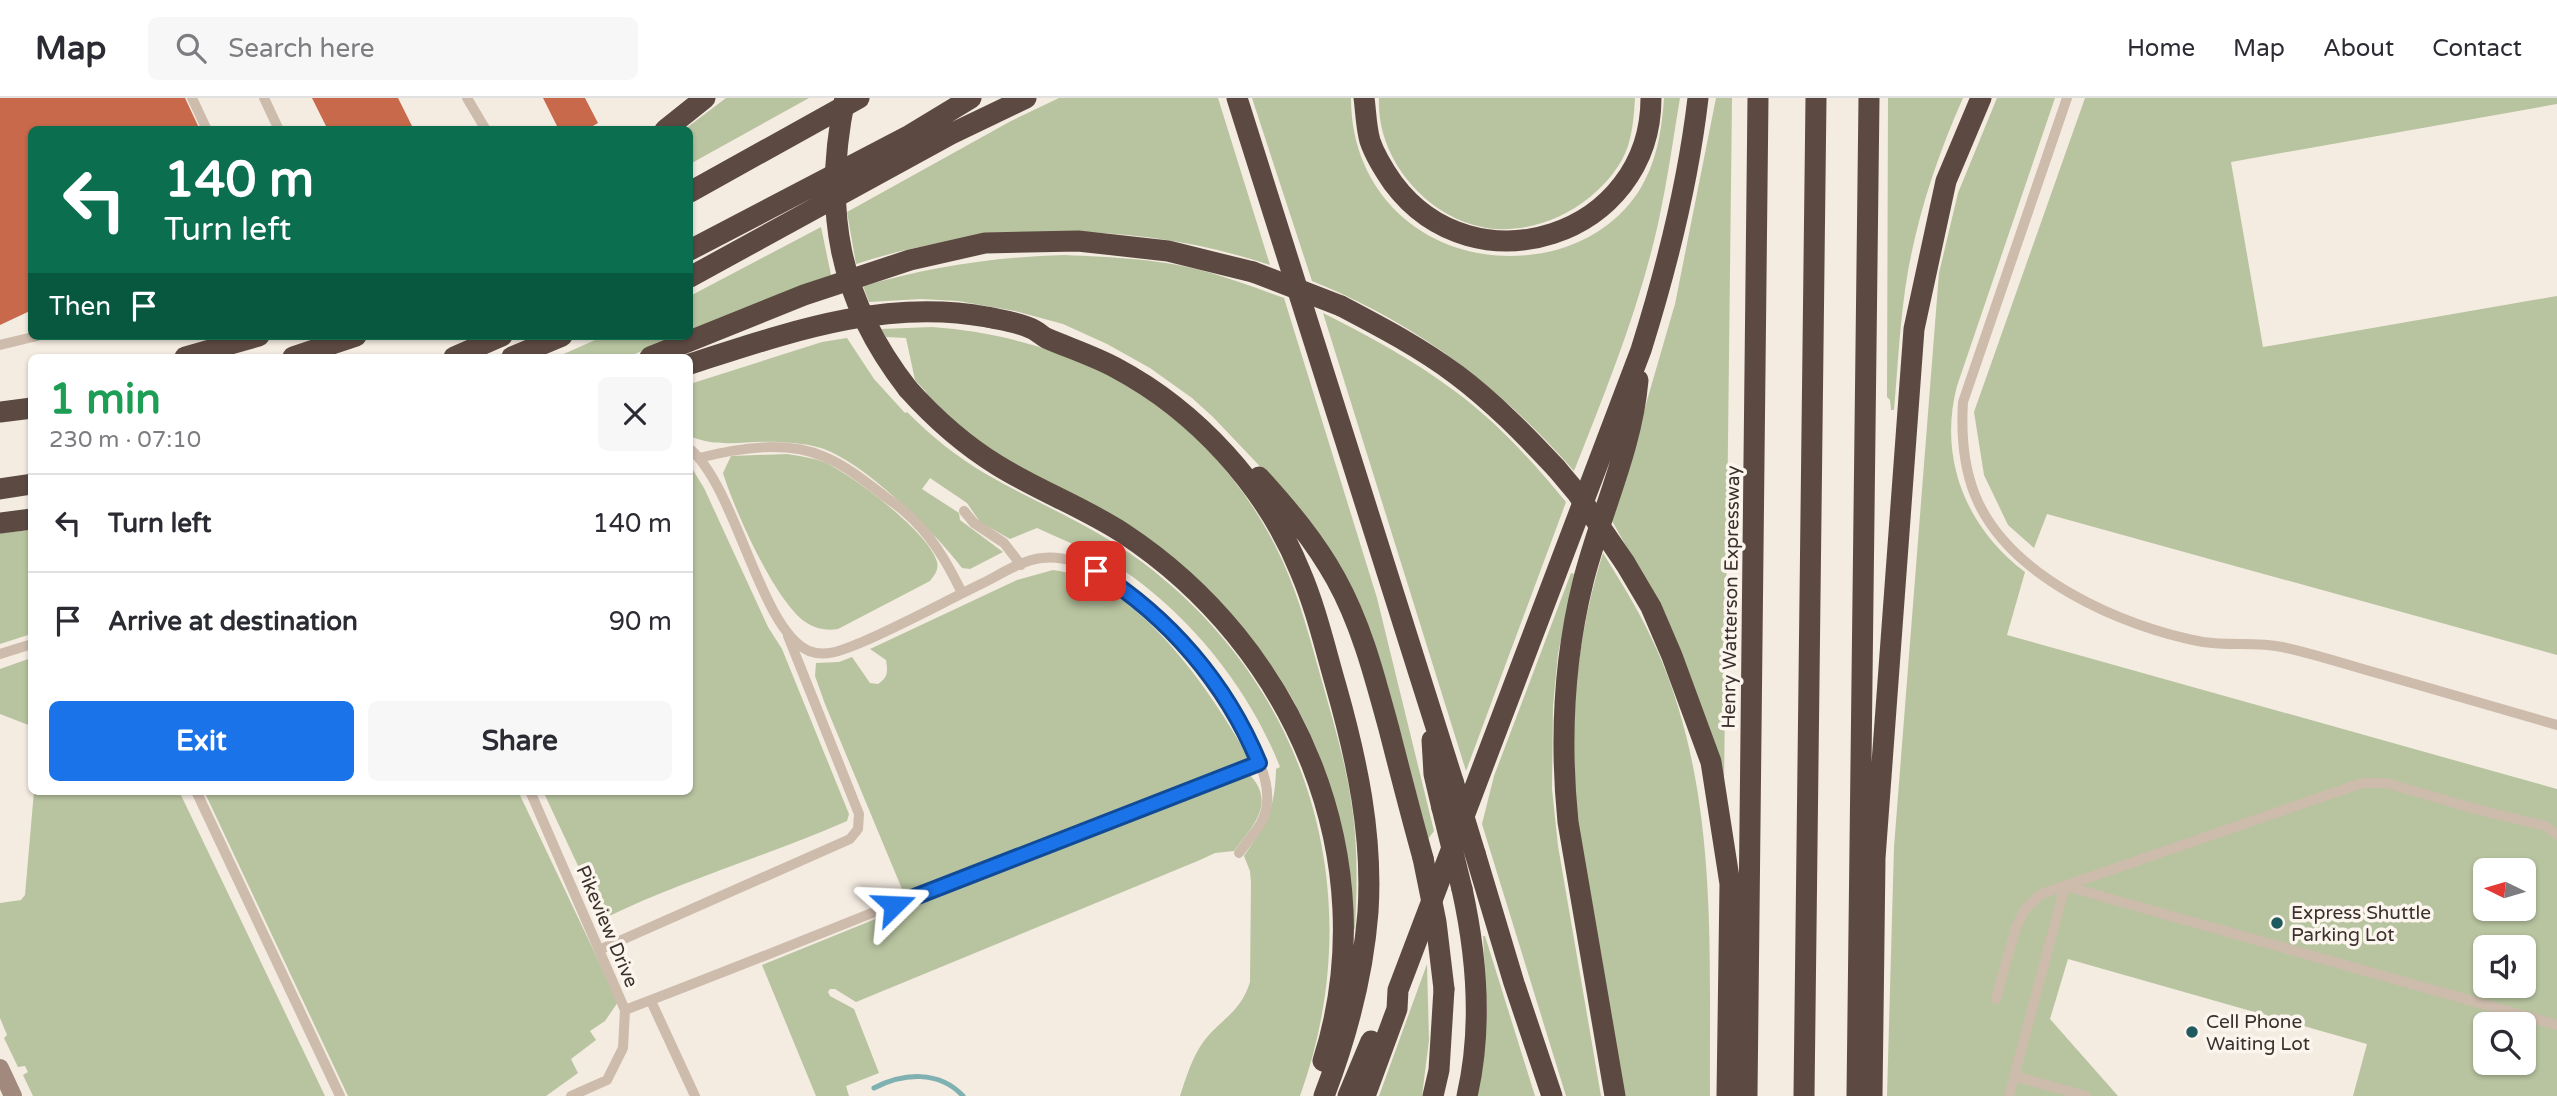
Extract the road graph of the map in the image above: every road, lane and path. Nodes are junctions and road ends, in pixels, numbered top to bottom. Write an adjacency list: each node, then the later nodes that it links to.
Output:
1 (192, 98): 18 (lane)
2 (264, 98): 19 (lane)
3 (467, 98): 20 (lane)
4 (705, 98): 21 (highway)
5 (845, 98): 75 (highway, bridge)
6 (859, 98): 22 (highway)
7 (971, 98): 23 (highway)
8 (1026, 98): 24 (highway)
9 (1237, 98): 55 (highway)
10 (1364, 98): 11 (highway)
11 (1651, 98)
12 (1699, 98): 34 (highway)
13 (1758, 98): 84 (highway, Henry Watterson Expressway)
14 (1816, 98): 85 (highway)
15 (1869, 98): 86 (highway)
16 (1981, 98): 87 (highway)
17 (2067, 98): 56 (lane)
18 (205, 126)
19 (277, 126)
20 (484, 126)
21 (670, 126)
22 (693, 190)
23 (693, 248)
24 (693, 275)
25 (1032, 328): 40 (highway); 76 (highway); 79 (highway, bridge)
26 (28, 338): 33 (lane)
27 (245, 340): 35 (highway)
28 (344, 340): 36 (highway)
29 (493, 340): 37 (highway)
30 (552, 340): 38 (highway)
31 (692, 340): 39 (highway, bridge)
32 (693, 340): 83 (highway, bridge)
33 (0, 345)
34 (1641, 350): 64 (highway); 82 (highway)
35 (196, 354)
36 (302, 354)
37 (461, 354)
38 (519, 354)
39 (657, 354)
40 (693, 363)
41 (28, 406): 42 (highway)
42 (5, 411)
43 (693, 452): 44 (lane)
44 (699, 458): 51 (lane); 52 (lane)
45 (28, 485): 46 (highway)
46 (0, 489)
47 (964, 511): 50 (lane)
48 (28, 520): 49 (highway)
49 (0, 523)
50 (1021, 565): 51 (lane); 57 (lane)
51 (962, 593): 52 (lane)
52 (787, 634): 63 (lane)
53 (28, 645): 54 (lane)
54 (0, 654)
55 (1429, 706): 80 (highway, bridge); 81 (highway, bridge)
56 (2557, 725)
57 (1259, 763): 61 (lane); 66 (lane)
58 (198, 795): 72 (lane)
59 (532, 795): 63 (lane, Pikeview Drive)
60 (2557, 835): 62 (lane)
61 (1239, 853)
62 (2066, 886): 65 (lane); 68 (lane); 70 (lane)
63 (599, 950): 67 (lane, Pikeview Drive)
64 (1398, 990): 77 (highway); 78 (highway)
65 (1996, 999)
66 (651, 1001): 67 (lane); 74 (lane)
67 (625, 1010): 73 (lane, Pikeview Drive)
68 (2557, 1025)
69 (0, 1068): 71 (main road)
70 (2014, 1076): 88 (lane); 89 (lane)
71 (13, 1096)
72 (340, 1096)
73 (572, 1096)
74 (695, 1096)
75 (1311, 1096)
76 (1324, 1096)
77 (1348, 1096)
78 (1365, 1096)
79 (1433, 1096)
80 (1467, 1096)
81 (1552, 1096)
82 (1615, 1096)
83 (1727, 1096)
84 (1747, 1096)
85 (1804, 1096)
86 (1857, 1096)
87 (1872, 1096)
88 (2009, 1096)
89 (2086, 1096)

